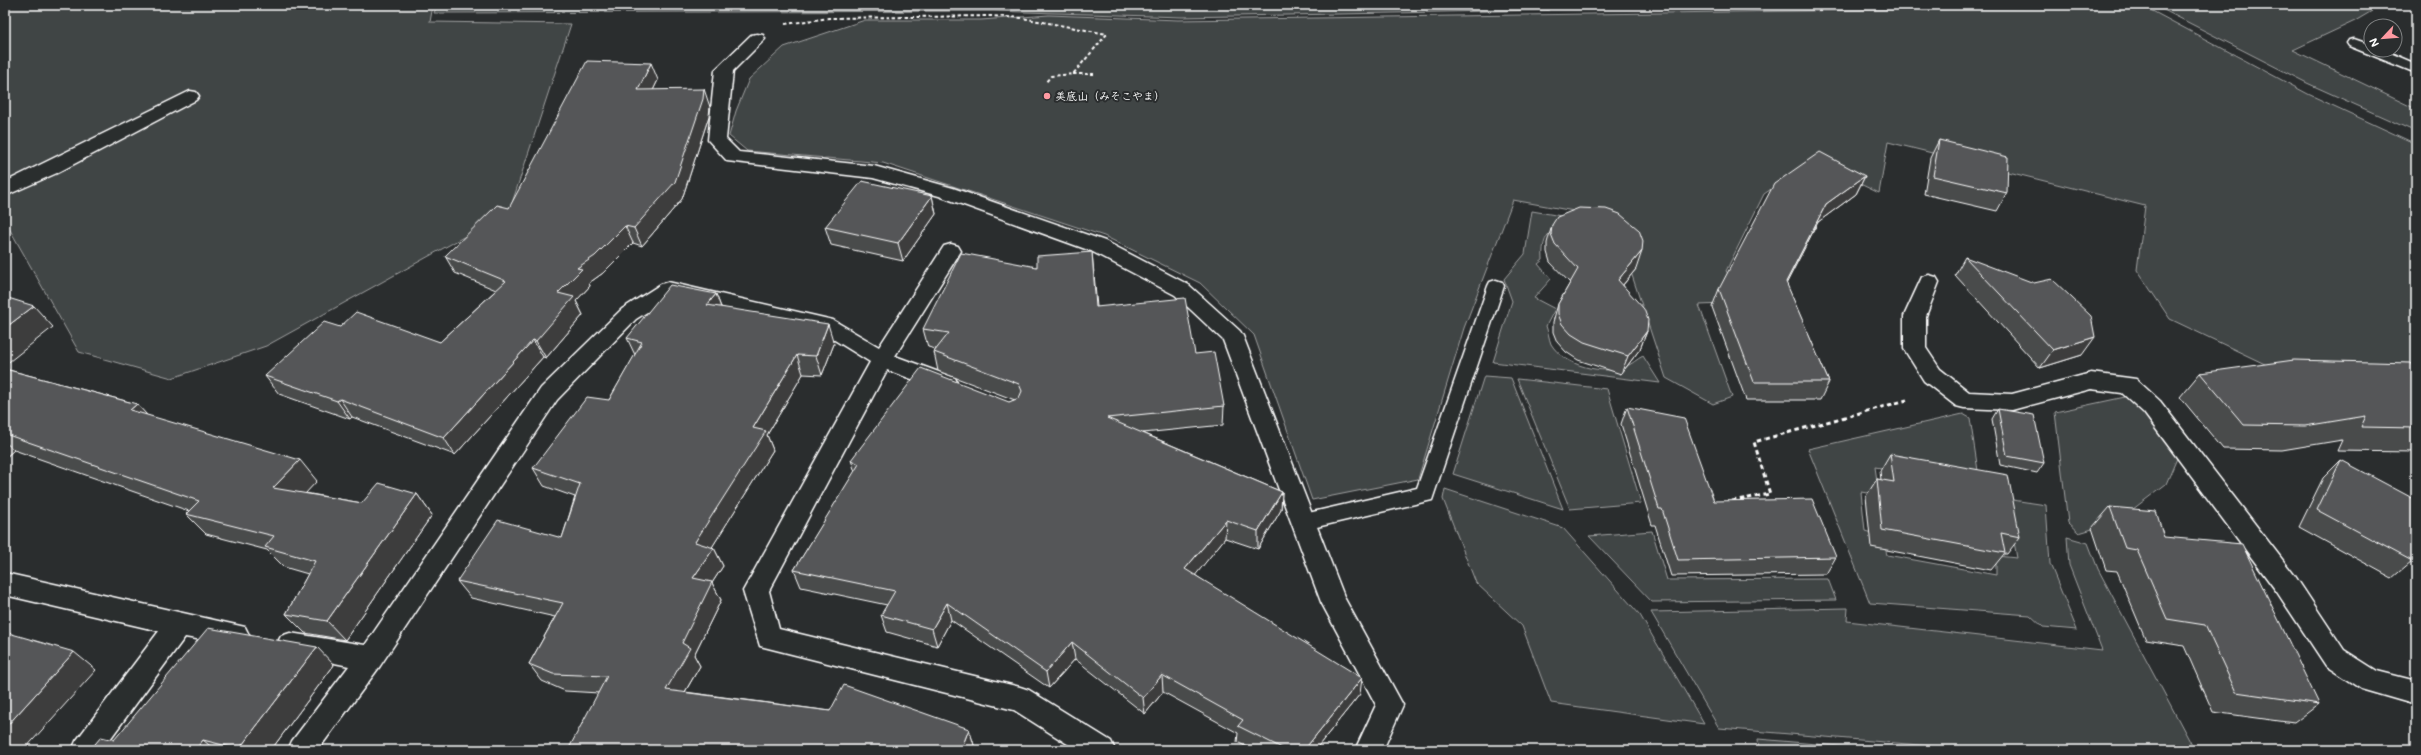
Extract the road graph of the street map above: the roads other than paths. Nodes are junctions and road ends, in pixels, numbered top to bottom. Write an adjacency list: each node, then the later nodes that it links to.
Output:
1 (757, 39): 11 (street)
2 (2354, 43): 3 (lane)
3 (2416, 69)
4 (190, 96): 5 (street)
5 (5, 190)
6 (951, 251): 9 (street)
7 (1929, 282): 15 (street)
8 (1496, 286): 11 (lane)
9 (882, 359): 10 (street); 14 (street); 18 (street)
10 (962, 390)
11 (1304, 522): 19 (street)
12 (5, 584): 13 (street)
13 (179, 625): 14 (street); 16 (street)
14 (372, 658): 17 (street)
15 (2416, 693)
16 (86, 750)
17 (302, 750)
18 (1101, 750)
19 (1370, 750)

